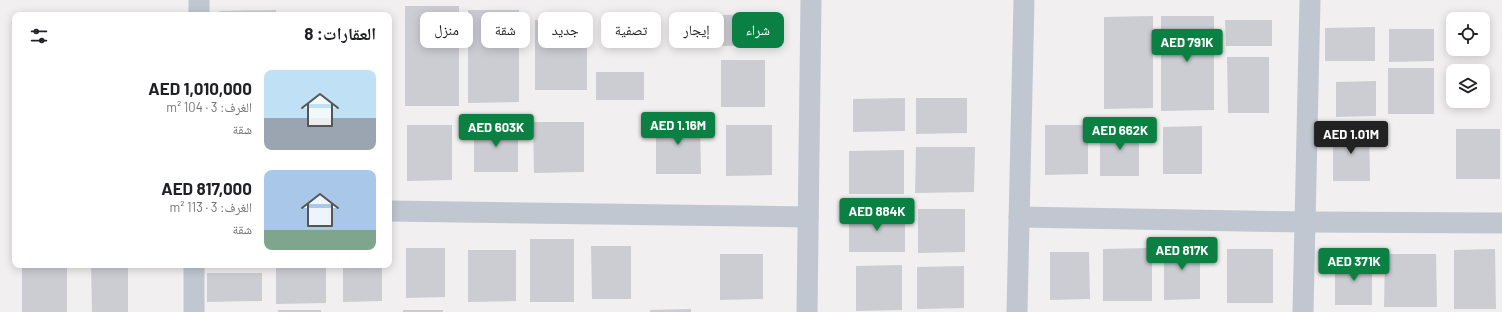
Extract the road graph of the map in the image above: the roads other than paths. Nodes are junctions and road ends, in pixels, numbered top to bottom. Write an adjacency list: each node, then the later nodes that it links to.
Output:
1 (199, 0): 5 (street)
2 (811, 0): 7 (street)
3 (1024, 0): 8 (street)
4 (1310, 0): 9 (street)
5 (199, 12)
6 (392, 211): 7 (street)
7 (808, 217): 13 (street)
8 (1019, 217): 9 (street); 14 (street)
9 (1305, 222): 10 (street); 15 (street)
10 (1502, 223)
11 (194, 268): 12 (street)
12 (194, 312)
13 (807, 312)
14 (1017, 312)
15 (1302, 312)

